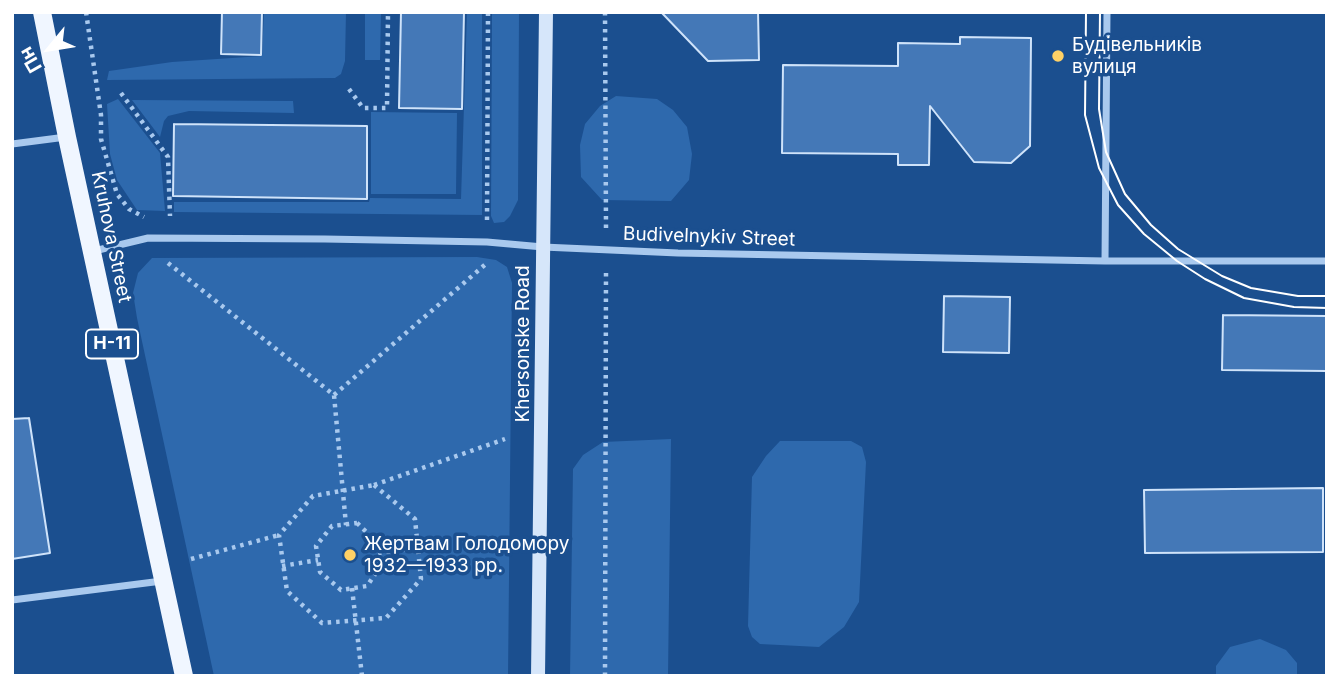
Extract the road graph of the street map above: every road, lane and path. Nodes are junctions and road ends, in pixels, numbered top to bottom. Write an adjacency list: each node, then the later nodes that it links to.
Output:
1 (42, 12): 10 (main road, Kruhova Street / Н-11)
2 (86, 12): 14 (path)
3 (388, 12): 8 (path)
4 (488, 12): 13 (path)
5 (546, 12): 15 (main road, Khersonske Road)
6 (605, 12): 16 (path)
7 (1107, 12): 18 (street)
8 (349, 89)
9 (121, 93): 12 (path)
10 (67, 137): 11 (street); 17 (main road, Kruhova Street / Н-11)
11 (12, 144)
12 (170, 216)
13 (487, 220)
14 (148, 238): 15 (street, Budivelnykiv Street); 17 (street, Budivelnykiv Street)
15 (543, 247): 16 (street, Budivelnykiv Street); 39 (main road, Khersonske Road)
16 (606, 249): 18 (street, Budivelnykiv Street); 40 (path)
17 (93, 251): 33 (main road, Kruhova Street / Н-11)
18 (1105, 261): 19 (street, Budivelnykiv Street)
19 (1327, 261)
20 (168, 263): 22 (path)
21 (487, 263): 22 (path)
22 (334, 394): 25 (path)
23 (505, 439): 24 (path)
24 (373, 485): 25 (path); 28 (path)
25 (342, 491): 26 (path); 27 (path)
26 (346, 525): 29 (path); 31 (path)
27 (279, 535): 30 (path); 32 (path)
28 (419, 547): 29 (path); 36 (path)
29 (379, 553): 34 (path)
30 (191, 559)
31 (318, 560): 32 (path); 34 (path)
32 (282, 565): 36 (path)
33 (163, 581): 35 (street); 37 (main road, Kruhova Street / Н-11)
34 (352, 588): 36 (path)
35 (12, 600)
36 (356, 620): 38 (path)
37 (184, 676)
38 (362, 676)
39 (538, 676)
40 (605, 676)

